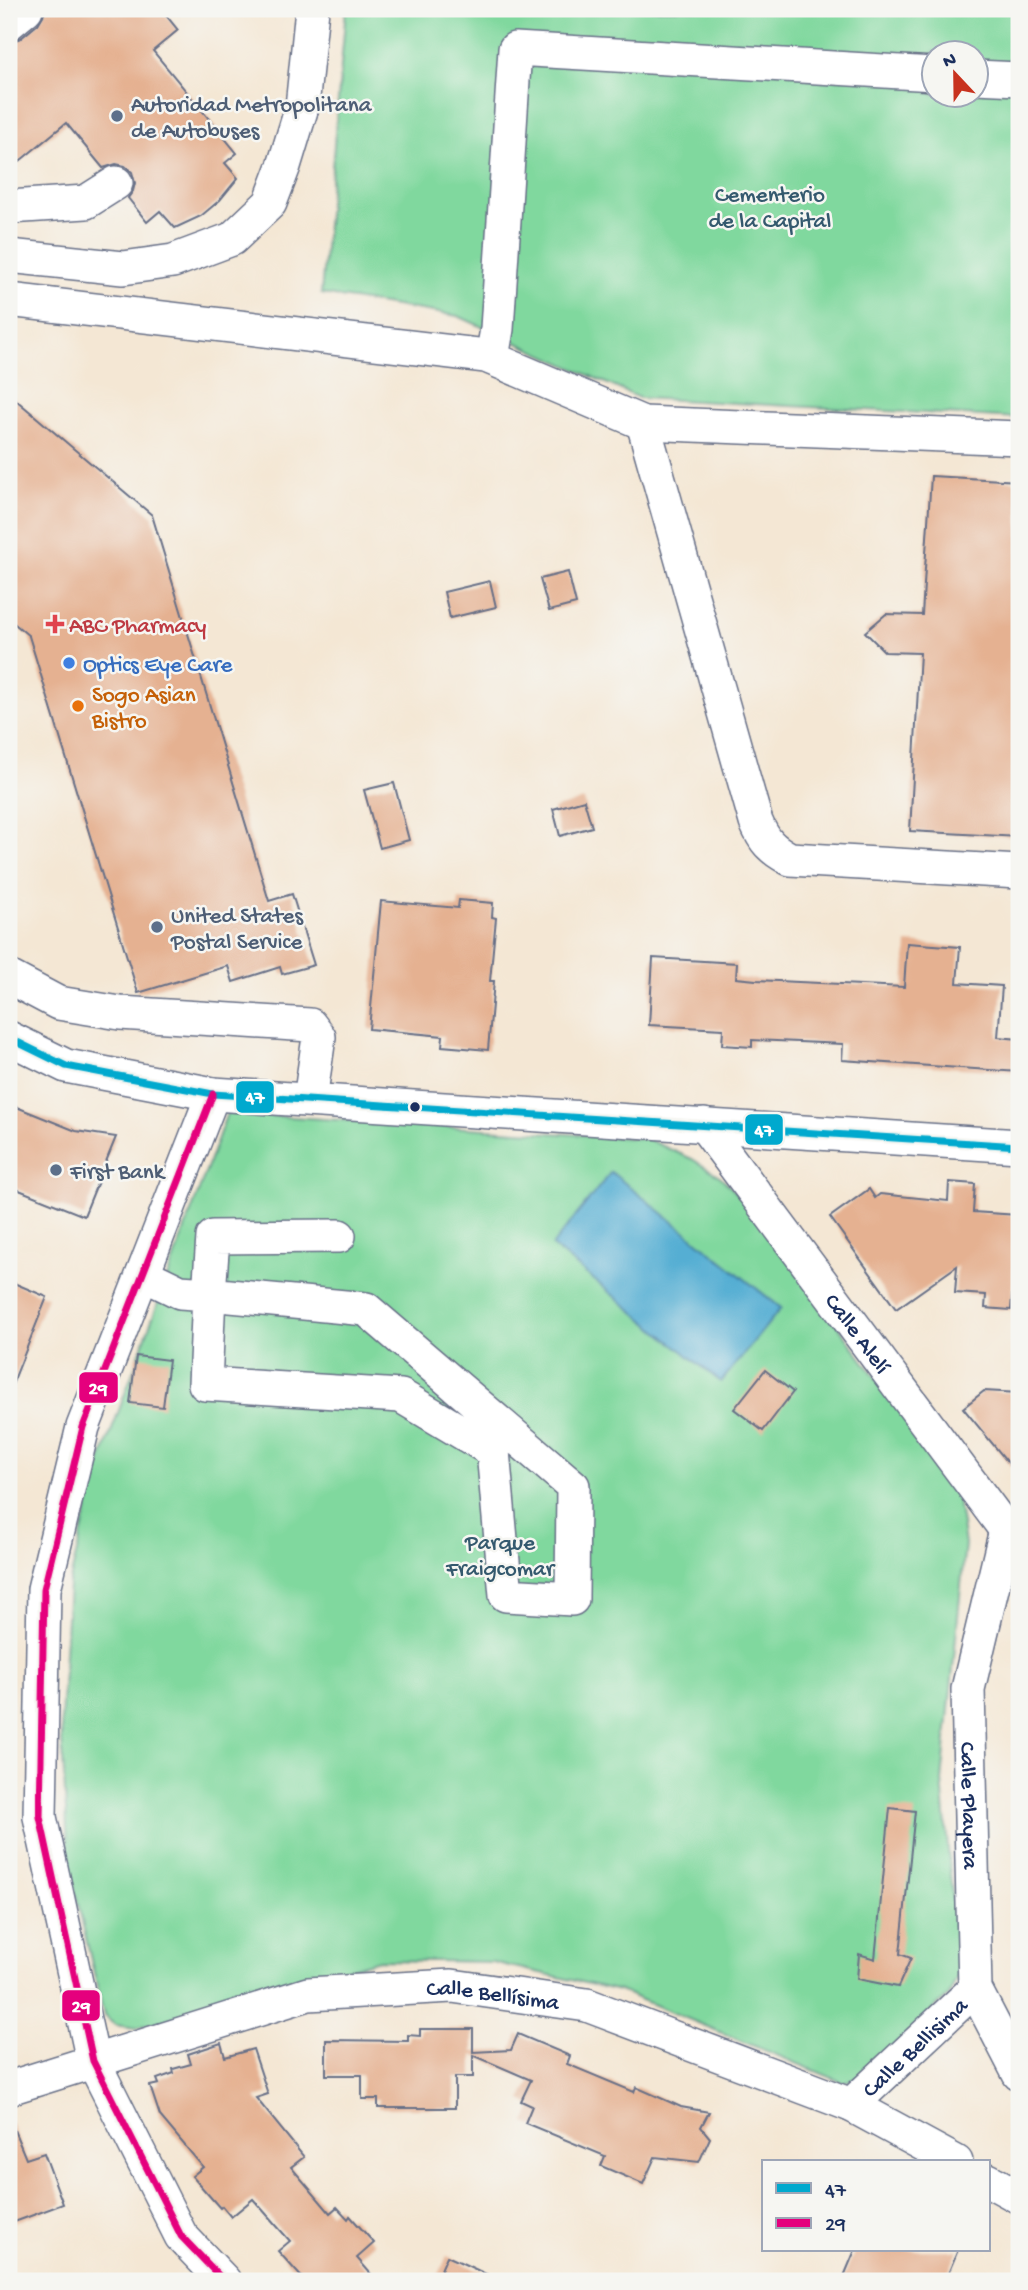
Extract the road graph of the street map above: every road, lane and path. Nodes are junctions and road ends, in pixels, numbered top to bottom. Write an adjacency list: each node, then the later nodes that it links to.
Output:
1 (26, 9): 3 (street)
2 (312, 9): 9 (street)
3 (9, 23)
4 (920, 73): 11 (street)
5 (990, 78): 6 (street)
6 (1019, 79)
7 (116, 183): 8 (street)
8 (9, 207)
9 (9, 256)
10 (9, 300): 11 (street)
11 (492, 358): 12 (street)
12 (643, 423): 13 (street); 14 (street)
13 (1019, 438)
14 (1019, 872)
15 (9, 977): 18 (street)
16 (9, 1038): 17 (street)
17 (214, 1094): 18 (street); 22 (street)
18 (310, 1100): 19 (street)
19 (704, 1125): 20 (street); 24 (street, Calle Alelí)
20 (1019, 1146)
21 (339, 1236): 23 (street)
22 (143, 1274): 23 (street); 26 (street)
23 (209, 1294): 23 (street)
24 (1013, 1532): 25 (street, Calle Playera)
25 (975, 1989): 27 (street, Calle Playera); 29 (street, Calle Bellisima)
26 (93, 2060): 28 (street, Calle Bellísima); 29 (street, Calle Bellísima); 33 (street)
27 (1019, 2074)
28 (9, 2088)
29 (851, 2105): 30 (street, Calle Bellísima)
30 (952, 2160)
31 (990, 2181): 32 (street)
32 (1019, 2197)
33 (225, 2281)

